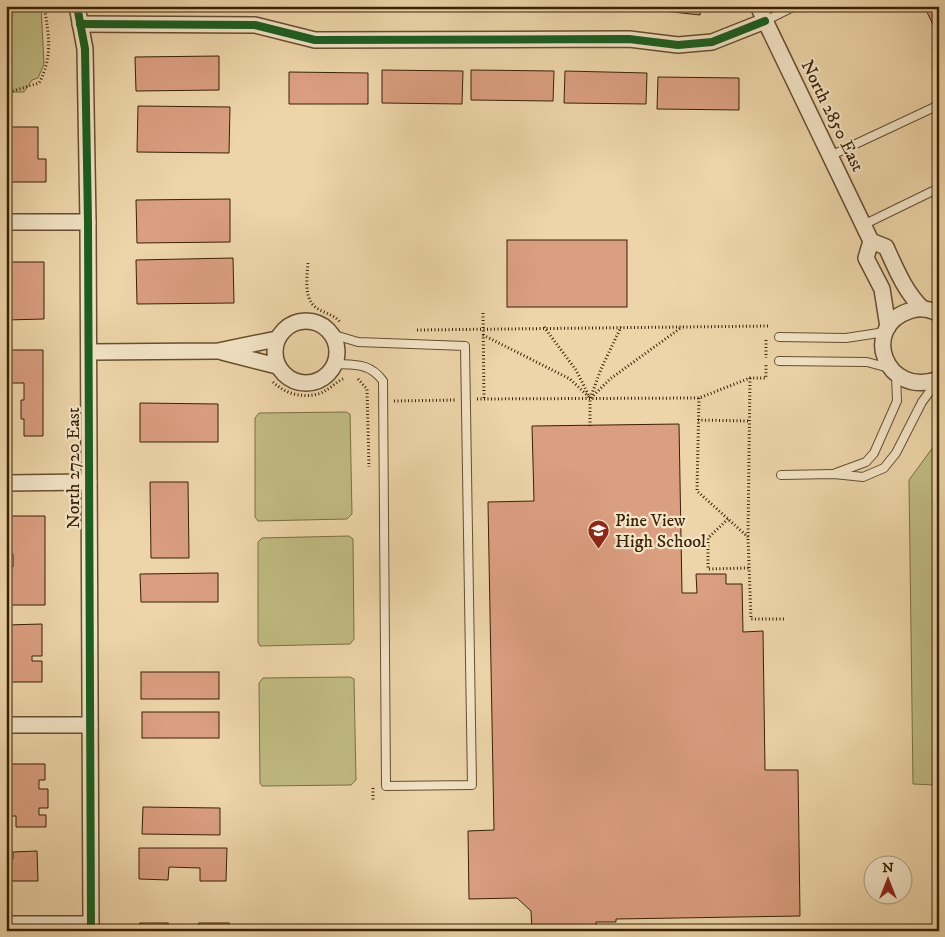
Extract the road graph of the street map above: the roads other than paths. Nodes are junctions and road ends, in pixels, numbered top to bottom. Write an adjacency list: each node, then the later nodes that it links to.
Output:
1 (77, 6): 5 (street, North 2720 East)
2 (758, 6): 4 (street, North 2850 East)
3 (795, 6): 4 (lane)
4 (765, 21): 5 (street); 7 (street, North 2850 East)
5 (80, 24): 10 (street, North 2720 East)
6 (939, 105): 7 (lane)
7 (830, 156): 11 (street, North 2850 East)
8 (939, 188): 11 (lane)
9 (6, 222): 10 (street)
10 (88, 222): 20 (street, North 2720 East)
11 (863, 224): 12 (street, North 2850 East)
12 (871, 241): 13 (street, North 2850 East); 15 (street, North 2850 East)
13 (922, 309): 14 (street); 15 (street)
14 (939, 314)
15 (887, 329): 17 (lane); 23 (street, North 2850 East)
16 (337, 330): 18 (street); 22 (street); 22 (lane)
17 (779, 337)
18 (277, 339): 19 (street); 24 (street)
19 (218, 351): 20 (street); 24 (street)
20 (90, 352): 28 (street, North 2720 East)
21 (779, 361): 23 (lane)
22 (335, 364): 24 (street)
23 (893, 371): 25 (street); 26 (lane)
24 (274, 372)
25 (939, 379): 26 (lane)
26 (834, 474): 27 (lane)
27 (781, 475)
28 (89, 482): 29 (street); 31 (street, North 2720 East)
29 (6, 483)
30 (6, 724): 31 (street)
31 (90, 724): 33 (street, North 2720 East)
32 (6, 924): 33 (street)
33 (91, 927)

